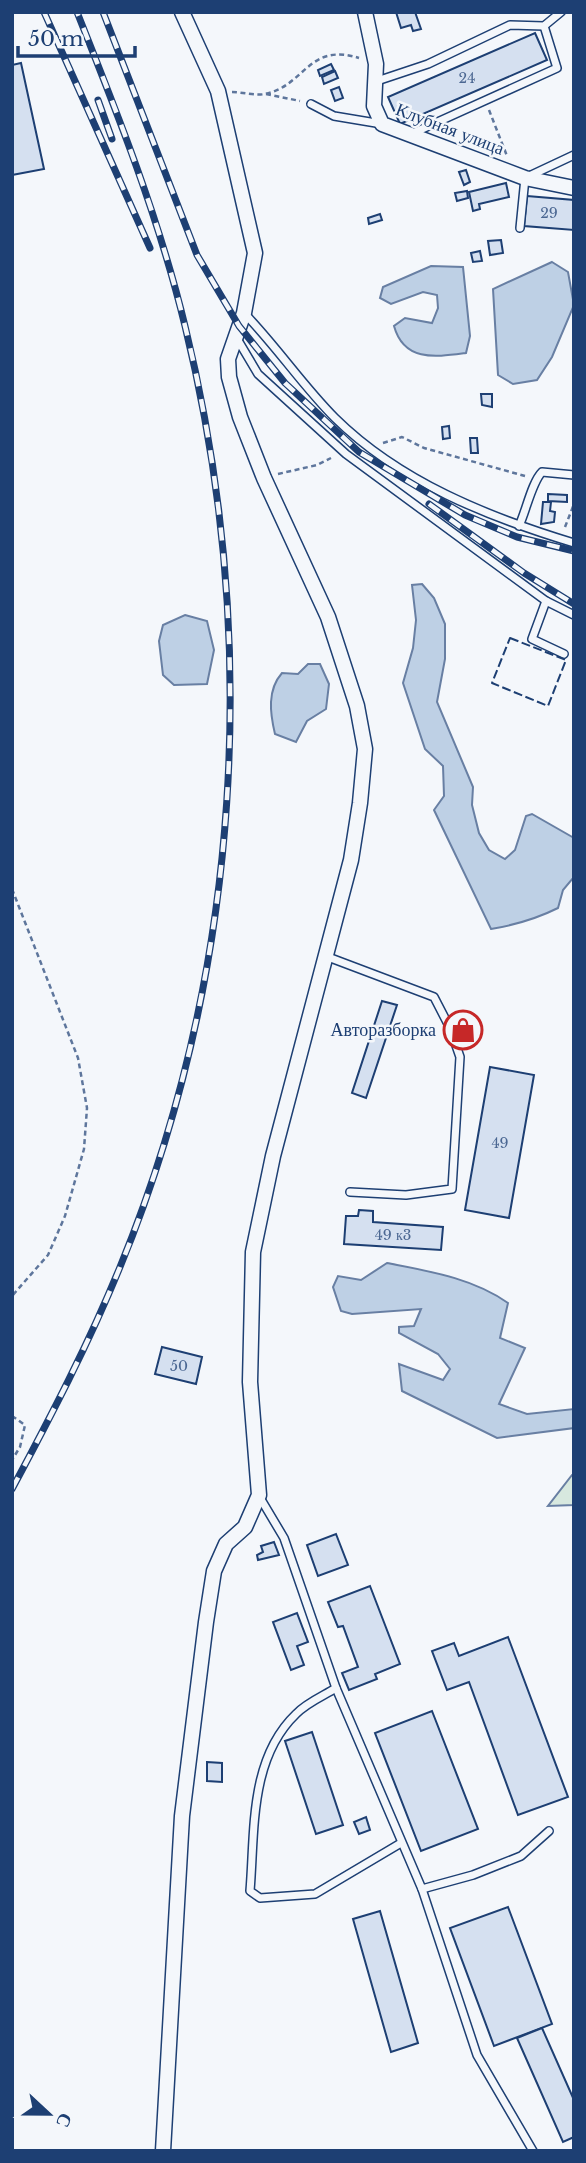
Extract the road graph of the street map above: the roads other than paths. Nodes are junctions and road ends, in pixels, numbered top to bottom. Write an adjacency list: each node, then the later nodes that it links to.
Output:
1 (182, 12): 13 (street)
2 (365, 12): 5 (street, Клубная улица)
3 (561, 12): 4 (lane)
4 (544, 26): 5 (lane); 8 (lane)
5 (377, 81): 7 (street, Клубная улица)
6 (311, 104): 7 (lane)
7 (382, 124): 8 (street, Клубная улица)
8 (410, 135): 10 (street, Клубная улица)
9 (574, 155): 10 (lane)
10 (518, 176): 11 (street, Клубная улица); 12 (lane)
11 (574, 188)
12 (520, 228)
13 (244, 313): 14 (street); 16 (lane)
14 (235, 336): 18 (lane); 21 (street)
15 (574, 475): 16 (lane)
16 (519, 526): 17 (lane)
17 (574, 542)
18 (546, 601): 19 (lane); 20 (lane)
19 (574, 615)
20 (564, 654)
21 (328, 957): 22 (lane); 23 (street)
22 (350, 1192)
23 (259, 1495): 24 (lane); 28 (street)
24 (337, 1688): 26 (lane); 26 (lane)
25 (549, 1831): 27 (lane)
26 (401, 1843): 27 (lane)
27 (422, 1889): 29 (lane)
28 (163, 2151)
29 (533, 2151)

